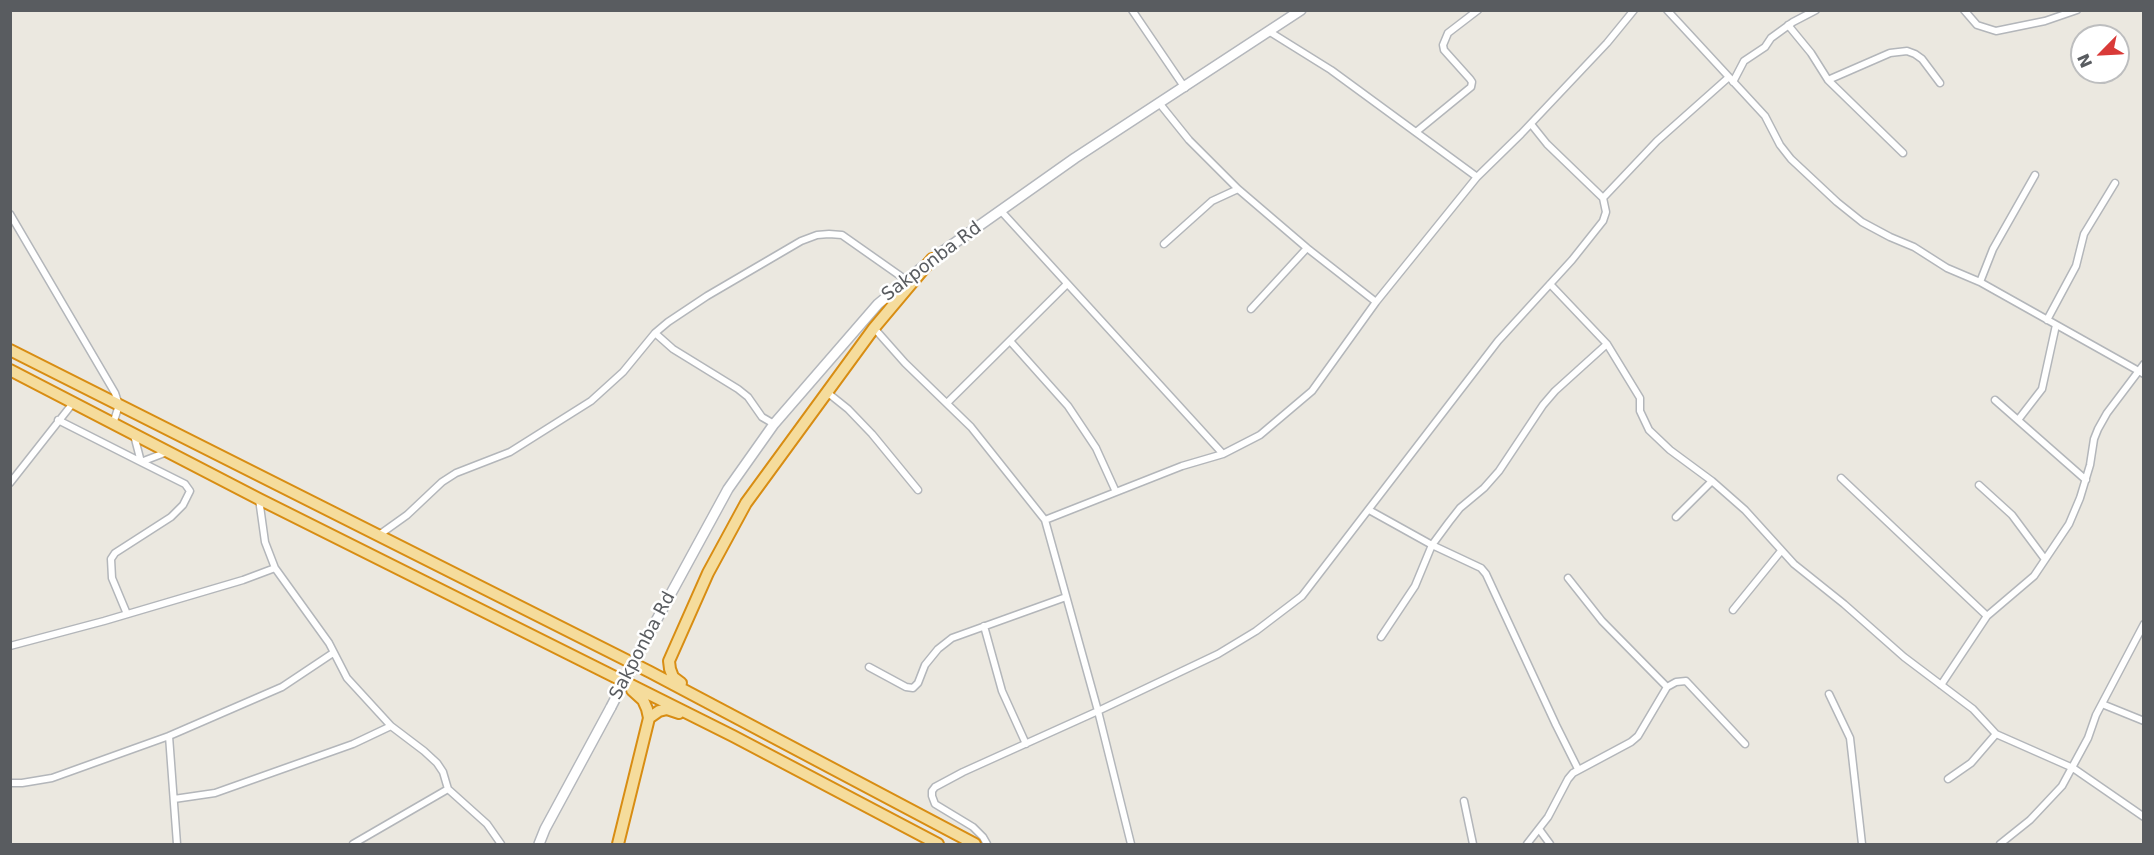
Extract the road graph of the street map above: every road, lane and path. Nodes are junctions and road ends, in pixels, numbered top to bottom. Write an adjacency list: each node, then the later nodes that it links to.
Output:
1 (1132, 10): 14 (street)
2 (1301, 10): 10 (main road, Sakponba Rd)
3 (1478, 10): 17 (street)
4 (1634, 10): 16 (street)
5 (1667, 10): 11 (street)
6 (1816, 10): 9 (street)
7 (1964, 10): 8 (street)
8 (2077, 10)
9 (1788, 25): 11 (street); 12 (street)
10 (1270, 32): 14 (main road, Sakponba Rd); 17 (street)
11 (1731, 79): 23 (street); 30 (street)
12 (1828, 80): 13 (street); 18 (street)
13 (1940, 83)
14 (1185, 88): 15 (main road, Sakponba Rd)
15 (1160, 104): 22 (street); 24 (main road, Sakponba Rd)
16 (1531, 124): 20 (street); 23 (street)
17 (1416, 132): 20 (street)
18 (1903, 153)
19 (2035, 175): 30 (street)
20 (1477, 177): 33 (street)
21 (2115, 183): 35 (street)
22 (1238, 189): 26 (street); 27 (street)
23 (1603, 198): 32 (street)
24 (1001, 211): 28 (main road, Sakponba Rd); 31 (street)
25 (10, 214): 49 (street)
26 (1164, 244)
27 (1307, 248): 33 (street); 34 (street)
28 (932, 258): 29 (main road, Sakponba Rd); 37 (highway)
29 (906, 280): 38 (street); 53 (main road, Sakponba Rd)
30 (1980, 282): 35 (street)
31 (1067, 284): 39 (street); 56 (street)
32 (1550, 284): 40 (street); 66 (street)
33 (1376, 302): 56 (street)
34 (1251, 309)
35 (2047, 320): 36 (street)
36 (2056, 325): 44 (street); 51 (street)
37 (874, 328): 45 (highway); 48 (street)
38 (655, 333): 53 (street); 69 (street)
39 (1010, 341): 48 (street); 64 (street)
40 (1607, 344): 60 (street); 70 (street)
41 (10, 350): 49 (highway)
42 (2144, 364): 44 (street)
43 (10, 370): 47 (highway)
44 (2141, 373): 59 (street)
45 (828, 393): 63 (street); 86 (highway)
46 (1995, 400): 51 (street)
47 (73, 403): 50 (street); 52 (highway)
48 (947, 404): 68 (street)
49 (118, 405): 52 (street); 69 (highway)
50 (58, 420): 57 (street); 61 (street)
51 (2018, 420): 59 (street)
52 (113, 424): 54 (highway)
53 (774, 424): 114 (main road, Sakponba Rd, bridge)
54 (134, 435): 55 (highway); 57 (street)
55 (168, 452): 57 (street); 65 (highway)
56 (1223, 454): 64 (street)
57 (141, 462): 77 (street)
58 (1841, 478): 78 (street)
59 (2086, 480): 72 (street)
60 (1712, 481): 67 (street); 71 (street)
61 (10, 483)
62 (1979, 485): 72 (street)
63 (918, 490)
64 (1116, 492): 68 (street)
65 (259, 499): 73 (street); 85 (highway)
66 (1369, 510): 70 (street); 93 (street)
67 (1676, 517)
68 (1045, 520): 75 (street)
69 (378, 536): 81 (highway)
70 (1432, 545): 82 (street); 103 (street)
71 (1781, 551): 76 (street); 88 (street)
72 (2044, 558): 78 (street)
73 (275, 568): 77 (street); 84 (street)
74 (1568, 578): 89 (street)
75 (1066, 597): 80 (street); 93 (street)
76 (1732, 610)
77 (127, 614): 83 (street)
78 (1987, 616): 88 (street)
79 (2144, 624): 91 (street)
80 (984, 626): 87 (street); 100 (street)
81 (572, 633): 86 (highway); 92 (highway)
82 (1382, 637)
83 (10, 646)
84 (333, 653): 97 (street); 99 (street)
85 (571, 655): 94 (highway); 96 (highway)
86 (669, 661): 92 (highway)
87 (869, 666)
88 (1941, 684): 98 (street)
89 (1667, 687): 101 (street); 103 (street)
90 (1829, 694): 123 (street)
91 (2102, 704): 95 (street); 102 (street)
92 (725, 711): 117 (highway)
93 (1098, 711): 100 (street); 119 (street)
94 (649, 718): 96 (highway); 115 (highway)
95 (2144, 721)
96 (712, 725): 116 (highway)
97 (391, 726): 106 (street); 107 (street)
98 (1996, 734): 102 (street); 104 (street)
99 (169, 736): 105 (street); 107 (street)
100 (1026, 744): 118 (street)
101 (1745, 744)
102 (2073, 768): 109 (street); 124 (street)
103 (1578, 769): 110 (street)
104 (1948, 779)
105 (10, 783)
106 (448, 789): 112 (street); 113 (street)
107 (174, 800): 111 (street)
108 (1464, 801): 120 (street)
109 (2144, 817)
110 (1539, 829): 121 (street); 122 (street)
111 (177, 844)
112 (353, 844)
113 (501, 844)
114 (539, 844)
115 (618, 844)
116 (939, 844)
117 (975, 844)
118 (987, 844)
119 (1131, 844)
120 (1473, 844)
121 (1527, 844)
122 (1550, 844)
123 (1862, 844)
124 (2000, 844)

